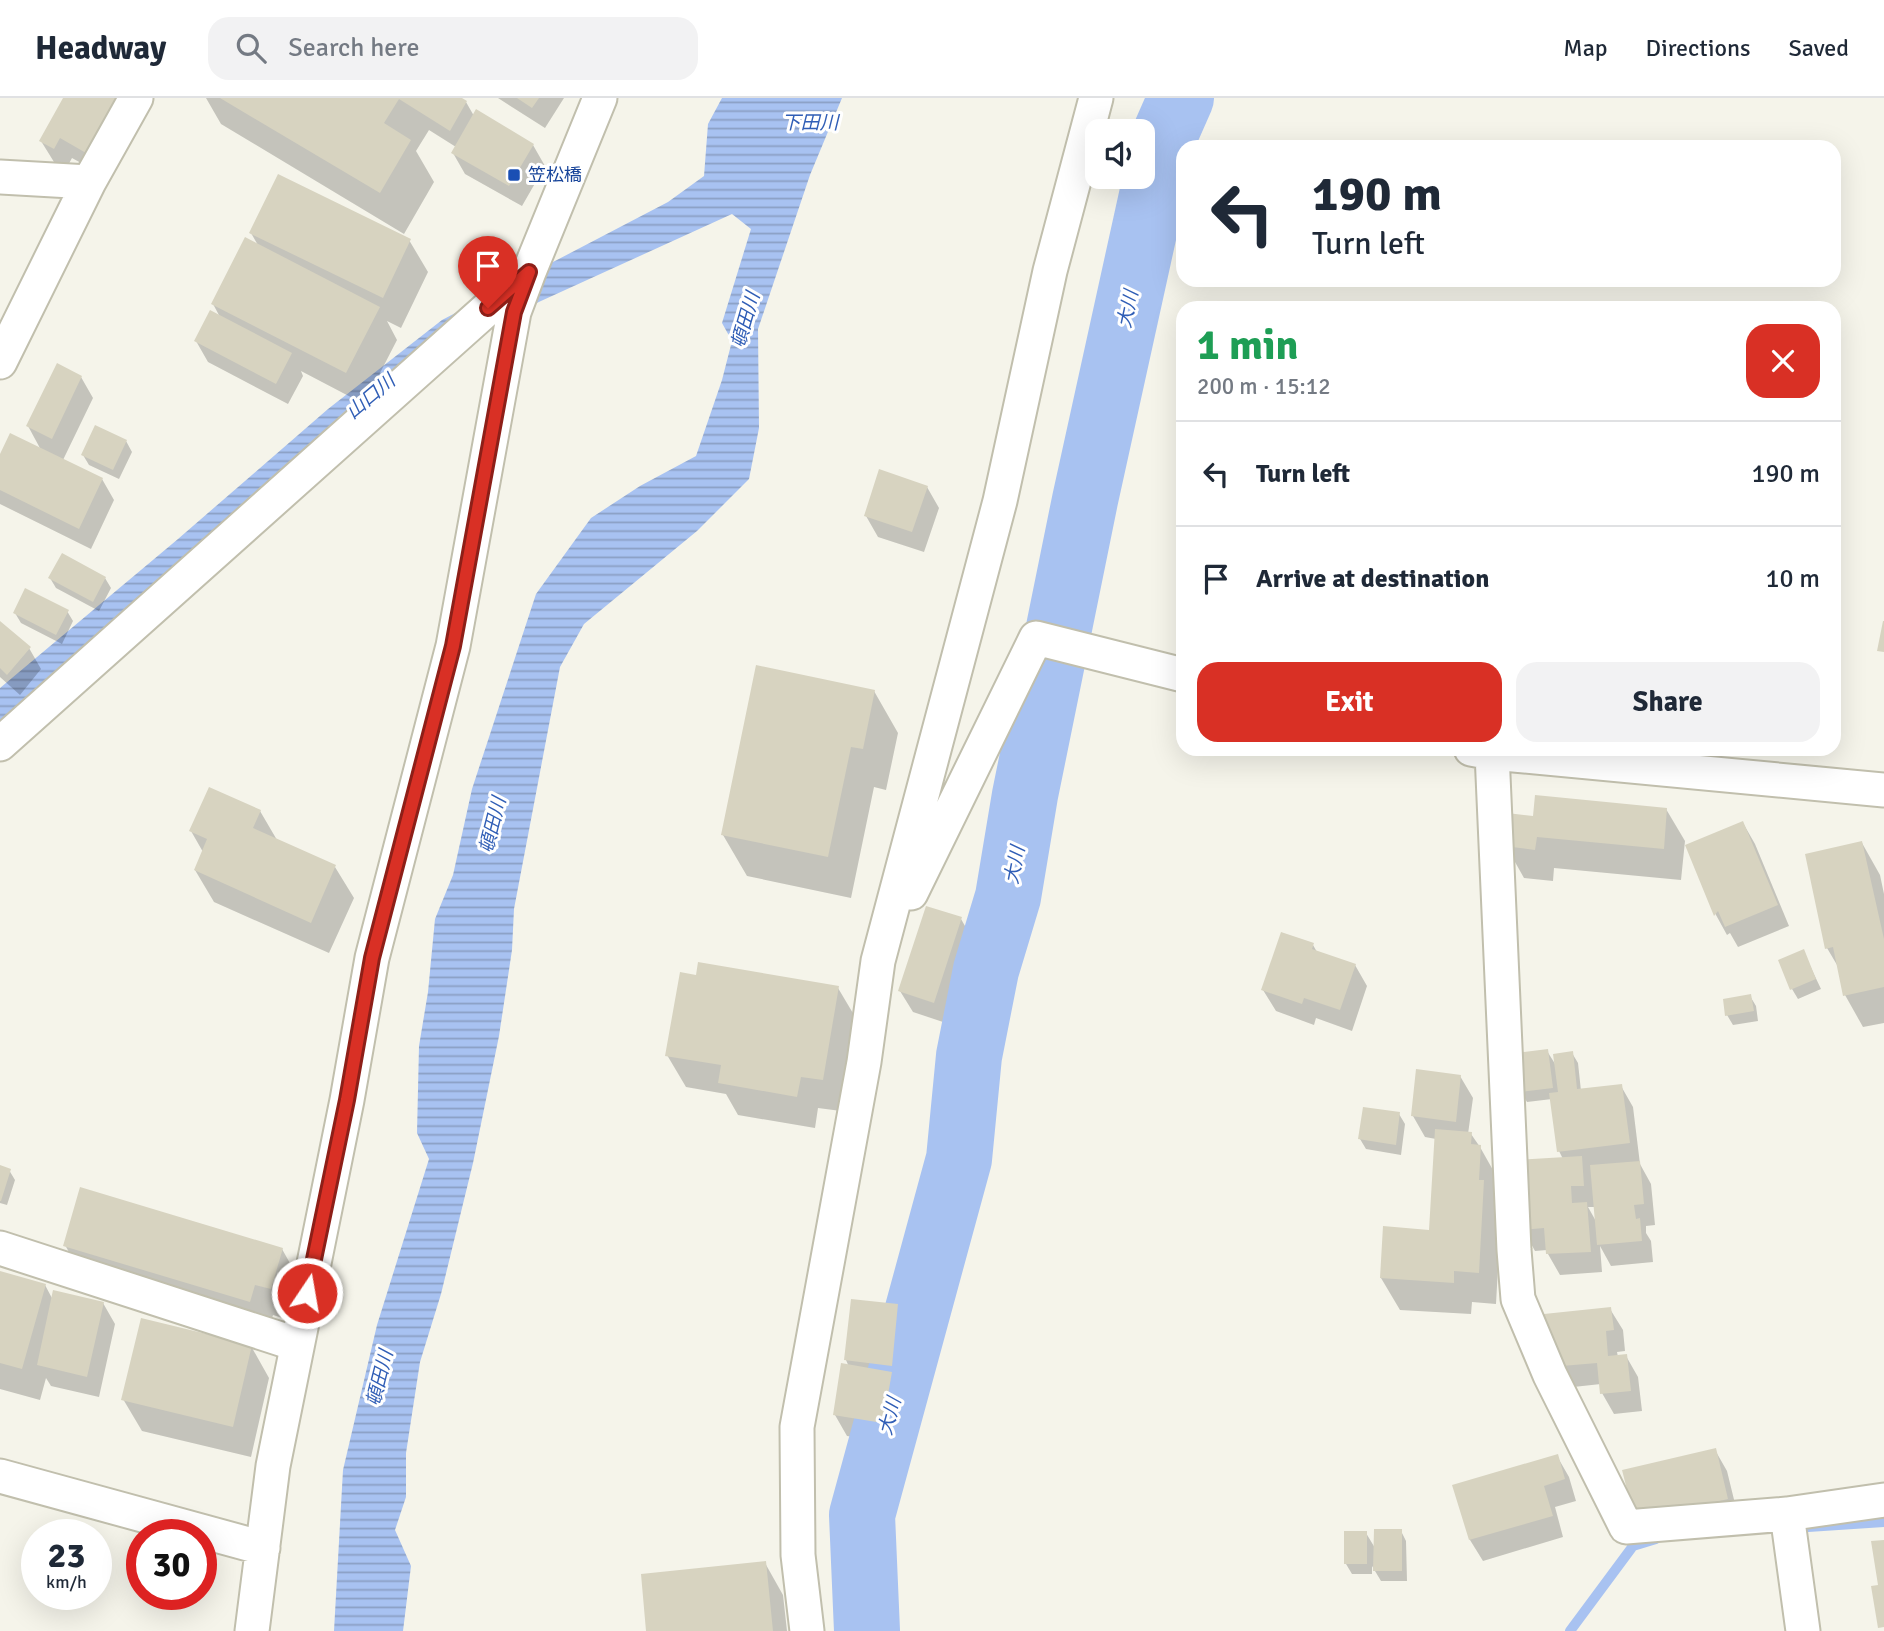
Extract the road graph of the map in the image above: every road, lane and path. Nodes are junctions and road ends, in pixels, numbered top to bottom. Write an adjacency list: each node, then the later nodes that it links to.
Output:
1 (136, 98): 5 (street)
2 (600, 98): 6 (street)
3 (1096, 98): 13 (street)
4 (0, 177): 5 (street)
5 (89, 182): 7 (street)
6 (529, 272): 9 (street); 15 (street)
7 (0, 362)
8 (1176, 674): 13 (street)
9 (0, 744)
10 (1481, 756): 18 (street)
11 (1533, 756): 12 (street)
12 (1884, 790)
13 (878, 961): 21 (street)
14 (0, 1248): 15 (street)
15 (296, 1344): 19 (street)
16 (0, 1476): 19 (street)
17 (1884, 1500): 18 (street)
18 (1787, 1514): 22 (street)
19 (263, 1548): 20 (street)
20 (253, 1631)
21 (807, 1631)
22 (1803, 1631)

